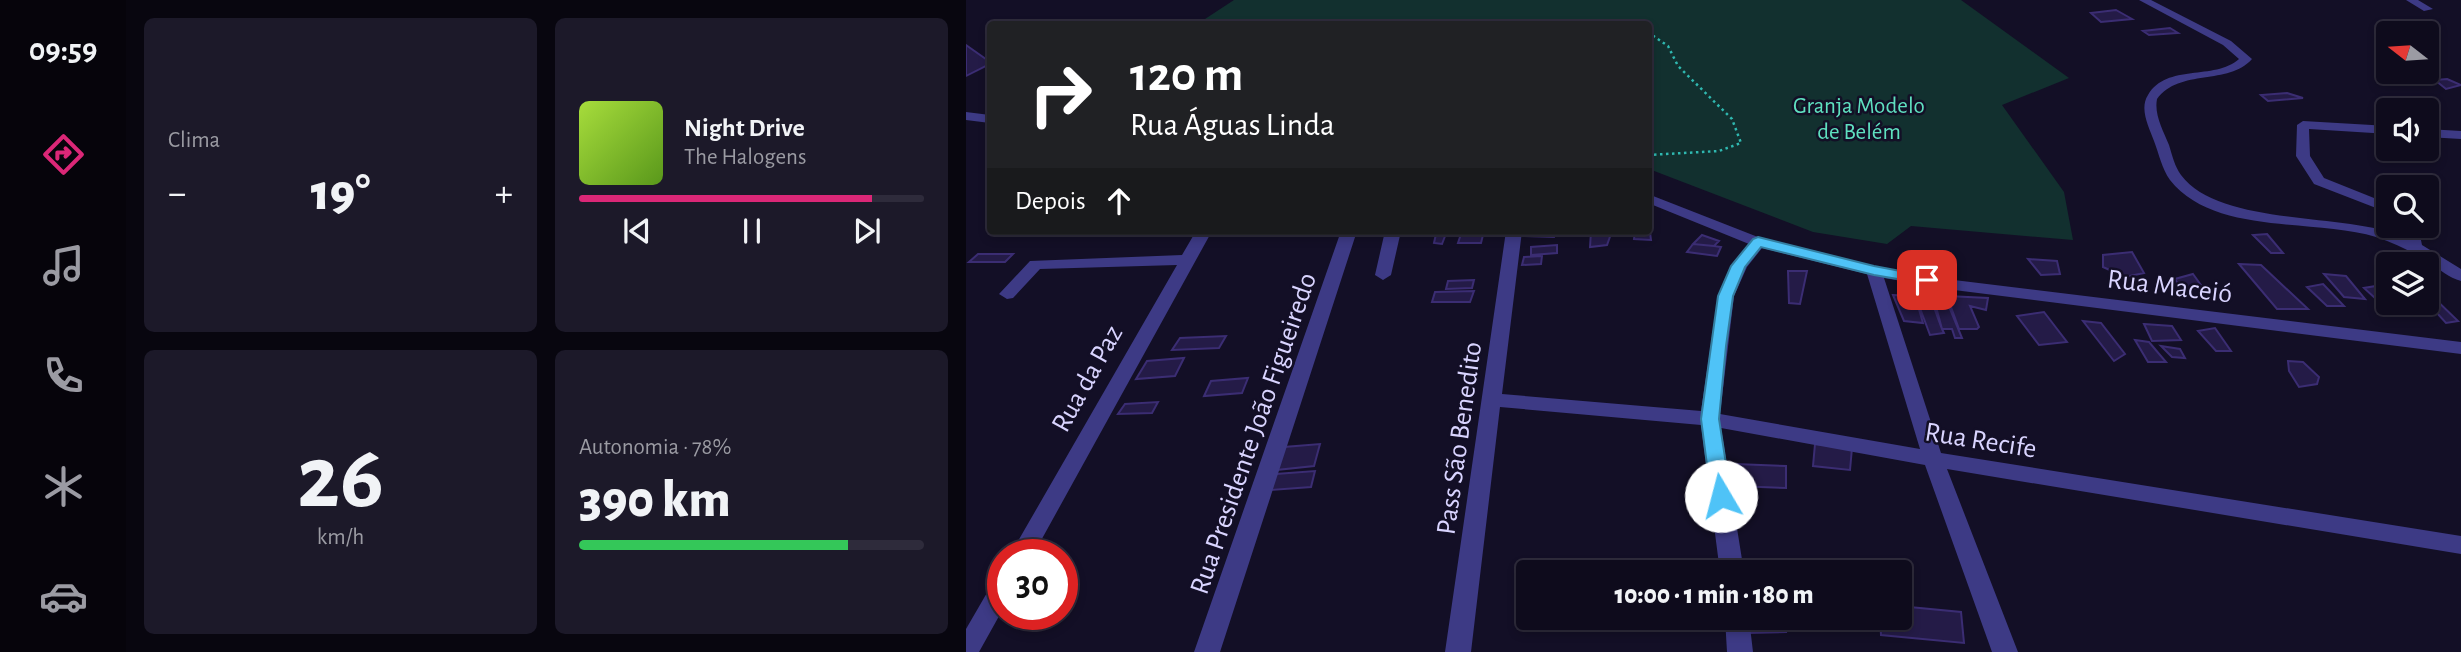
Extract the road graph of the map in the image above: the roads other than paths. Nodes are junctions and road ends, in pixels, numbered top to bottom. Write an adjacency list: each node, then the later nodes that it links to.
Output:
1 (2144, 0): 17 (street)
2 (2411, 0): 3 (street)
3 (2428, 9)
4 (966, 116): 5 (street)
5 (987, 119)
6 (2376, 129): 10 (street)
7 (2439, 134): 8 (street)
8 (2461, 135)
9 (1652, 200): 16 (street, Rua Maceió)
10 (2376, 204)
11 (1202, 235): 18 (street, Rua da Paz)
12 (1348, 235): 33 (street, Rua Presidente João Figueiredo)
13 (1392, 235): 20 (street)
14 (1513, 235): 24 (street, Pass São Benedito)
15 (2413, 238): 17 (street)
16 (1758, 242): 19 (street, Rua Maceió); 25 (street)
17 (2414, 245): 21 (street)
18 (1186, 260): 22 (street); 27 (street, Rua da Paz)
19 (1874, 271): 23 (street, Rua Maceió); 26 (street)
20 (1383, 275)
21 (2461, 276)
22 (1007, 294)
23 (2461, 348)
24 (1491, 400): 25 (street, Rua Recife); 34 (street, Pass São Benedito)
25 (1710, 419): 26 (street, Rua Recife); 29 (street)
26 (1933, 460): 28 (street, Rua Recife); 36 (street)
27 (1029, 539)
28 (2461, 545)
29 (1730, 560)
30 (987, 615): 32 (street)
31 (1738, 630): 35 (street)
32 (966, 652)
33 (1207, 652)
34 (1458, 652)
35 (1740, 652)
36 (2005, 652)

